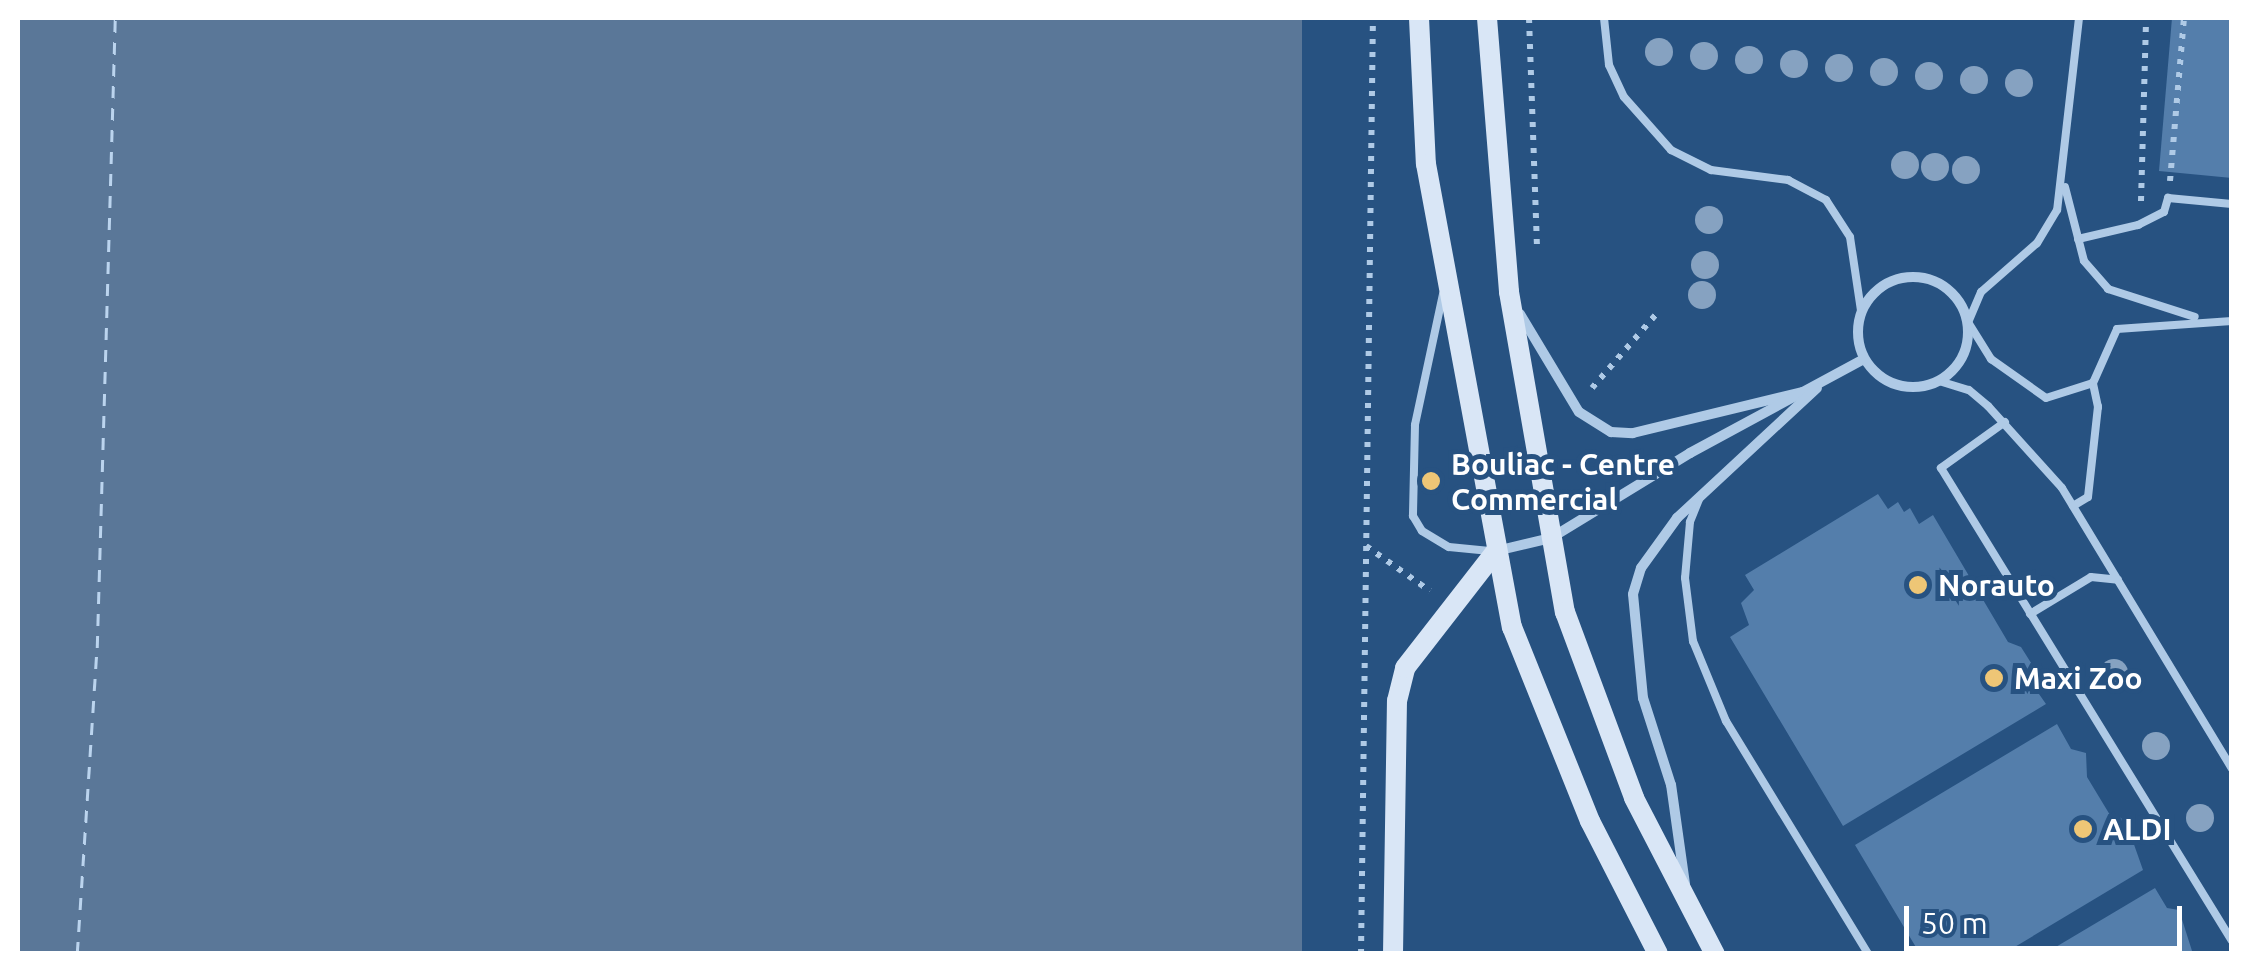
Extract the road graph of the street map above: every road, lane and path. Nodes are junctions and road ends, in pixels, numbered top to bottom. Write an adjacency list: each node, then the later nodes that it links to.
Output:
1 (1373, 18): 31 (path)
2 (1419, 18): 15 (main road)
3 (1487, 18): 16 (main road)
4 (1530, 18): 14 (path)
5 (1604, 18): 18 (lane)
6 (2079, 18): 9 (lane)
7 (2146, 18): 12 (path)
8 (2184, 18): 10 (path)
9 (2064, 184): 13 (lane); 21 (lane)
10 (2168, 198): 11 (lane); 12 (lane)
11 (2232, 204)
12 (2138, 225): 13 (lane)
13 (2078, 238): 19 (lane)
14 (1539, 272)
15 (1445, 284): 32 (main road); 32 (lane)
16 (1509, 292): 26 (street); 30 (main road)
17 (1658, 312): 23 (path)
18 (1861, 312): 21 (street); 22 (street)
19 (2200, 318): 20 (lane); 25 (lane)
20 (2232, 321)
21 (1968, 322): 24 (street); 25 (lane)
22 (1864, 359): 24 (street); 26 (street)
23 (1578, 380)
24 (1939, 381): 27 (lane)
25 (2093, 383): 29 (lane)
26 (1817, 388): 28 (street); 30 (street)
27 (2005, 422): 29 (lane); 35 (lane)
28 (1702, 494): 37 (street); 43 (lane)
29 (2073, 506): 33 (lane)
30 (1551, 538): 32 (street); 37 (main road)
31 (1366, 546): 34 (path); 39 (path)
32 (1496, 552): 34 (main road); 41 (main road)
33 (2118, 580): 35 (lane); 36 (lane)
34 (1450, 608): 40 (main road)
35 (2030, 614): 38 (lane)
36 (2232, 769)
37 (1688, 905): 42 (main road)
38 (2232, 941)
39 (1361, 954)
40 (1393, 954)
41 (1658, 954)
42 (1716, 954)
43 (1868, 954)

